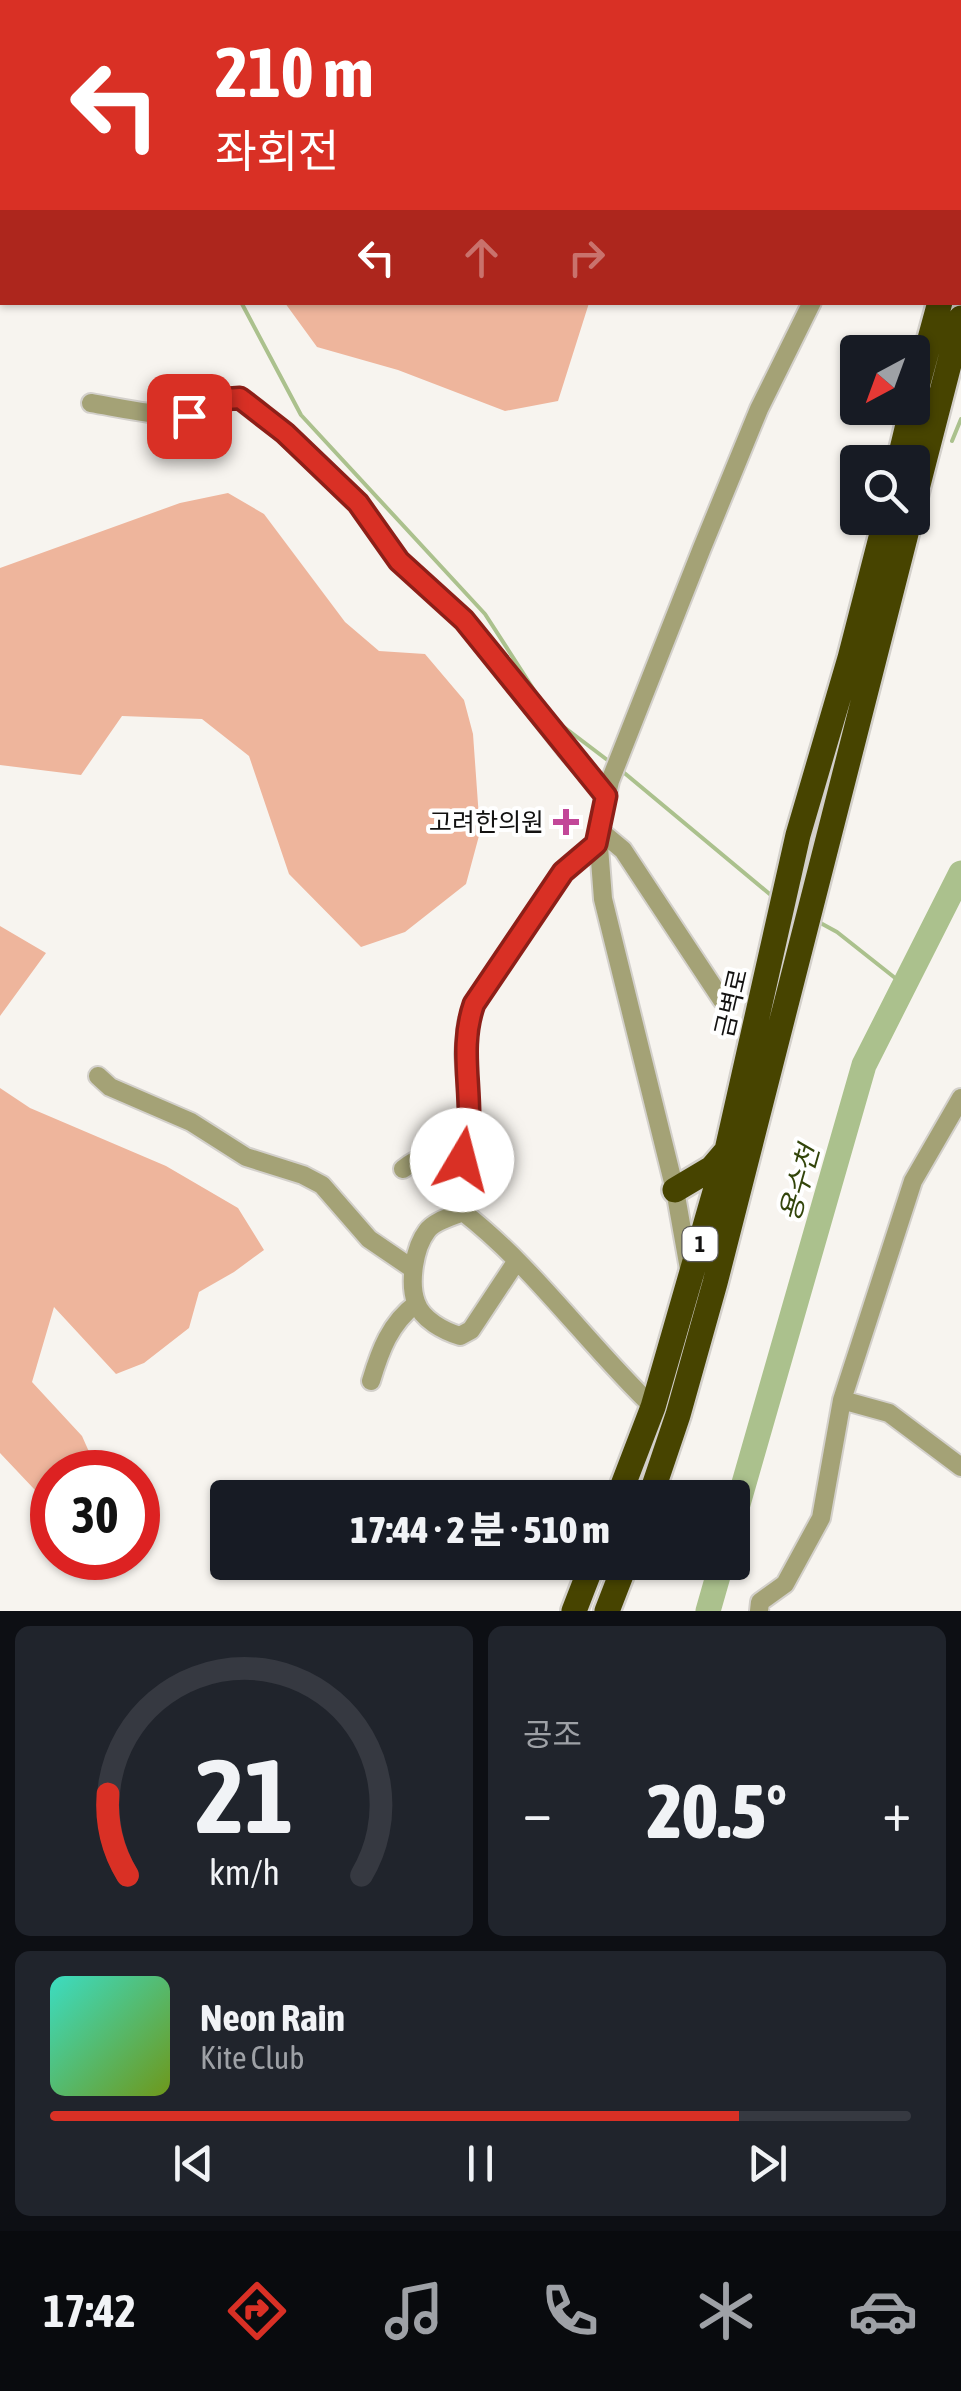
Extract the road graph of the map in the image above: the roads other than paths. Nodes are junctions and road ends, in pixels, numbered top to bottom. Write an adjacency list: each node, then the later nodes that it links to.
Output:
1 (811, 305): 9 (street)
2 (939, 305): 4 (highway)
3 (961, 318): 6 (highway)
4 (930, 339)
5 (91, 404): 9 (street)
6 (928, 445)
7 (882, 535): 14 (highway, 금벽로 / 1)
8 (906, 535): 21 (highway, 금벽로 / 1)
9 (608, 788): 10 (street)
10 (598, 837): 11 (street); 15 (street); 17 (street)
11 (722, 1000)
12 (98, 1076): 20 (street)
13 (961, 1098): 24 (street)
14 (727, 1150): 17 (highway); 21 (highway, 금벽로 / 1)
15 (462, 1160): 16 (street); 18 (street)
16 (403, 1169)
17 (675, 1190): 21 (street)
18 (463, 1212): 19 (street); 20 (street)
19 (516, 1262): 22 (street); 25 (street)
20 (414, 1269): 22 (street)
21 (702, 1280): 25 (highway, 금벽로 / 1); 28 (highway, 금벽로 / 1)
22 (416, 1304): 23 (street)
23 (371, 1381)
24 (842, 1400): 26 (street); 33 (street)
25 (653, 1407): 27 (highway, 금벽로 / 1)
26 (961, 1467)
27 (625, 1480)
28 (656, 1480)
29 (586, 1580): 31 (highway)
30 (619, 1580): 32 (highway)
31 (574, 1611)
32 (607, 1611)
33 (759, 1611)

